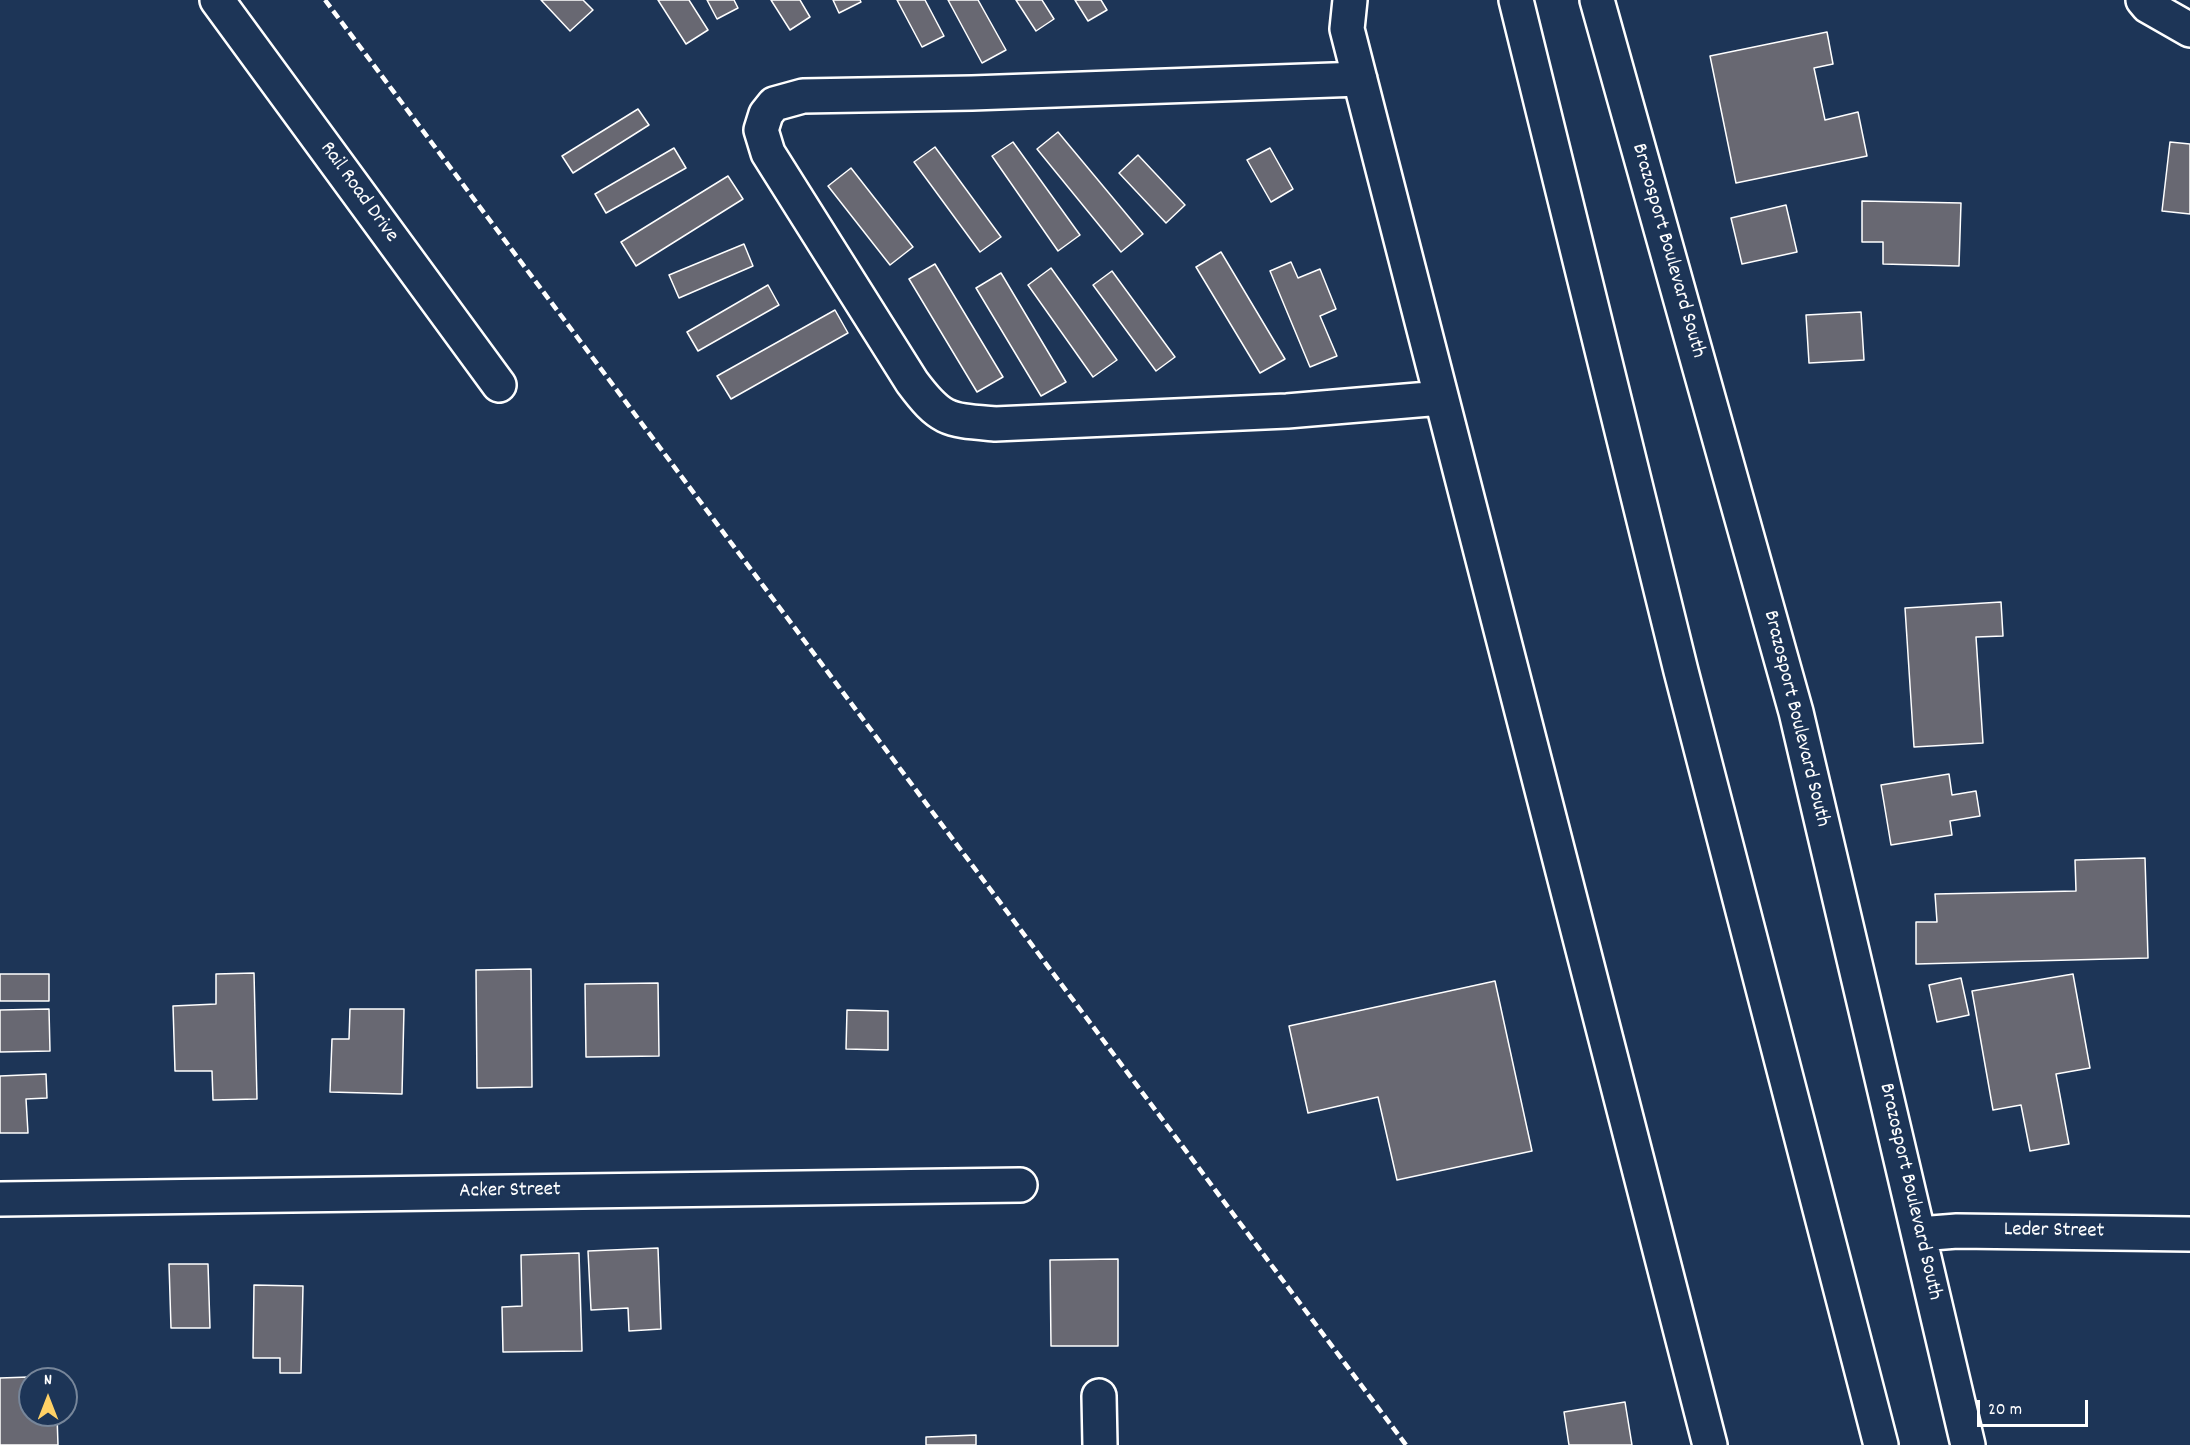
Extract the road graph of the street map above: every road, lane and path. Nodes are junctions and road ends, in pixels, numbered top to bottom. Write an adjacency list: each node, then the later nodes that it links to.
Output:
1 (217, 0): 8 (street, Rail Road Drive)
2 (1350, 0): 7 (street)
3 (1516, 0): 17 (street)
4 (1597, 0): 12 (street, Brazosport Boulevard South)
5 (2143, 0): 6 (street)
6 (2190, 30)
7 (1360, 79): 9 (street); 9 (street)
8 (499, 386)
9 (1442, 398): 16 (street)
10 (1020, 1185): 11 (street, Acker Street)
11 (0, 1199)
12 (1919, 1233): 13 (street, Leder Street); 18 (street, Brazosport Boulevard South)
13 (2190, 1234)
14 (1099, 1396): 15 (street)
15 (1100, 1445)
16 (1710, 1445)
17 (1881, 1445)
18 (1968, 1445)

